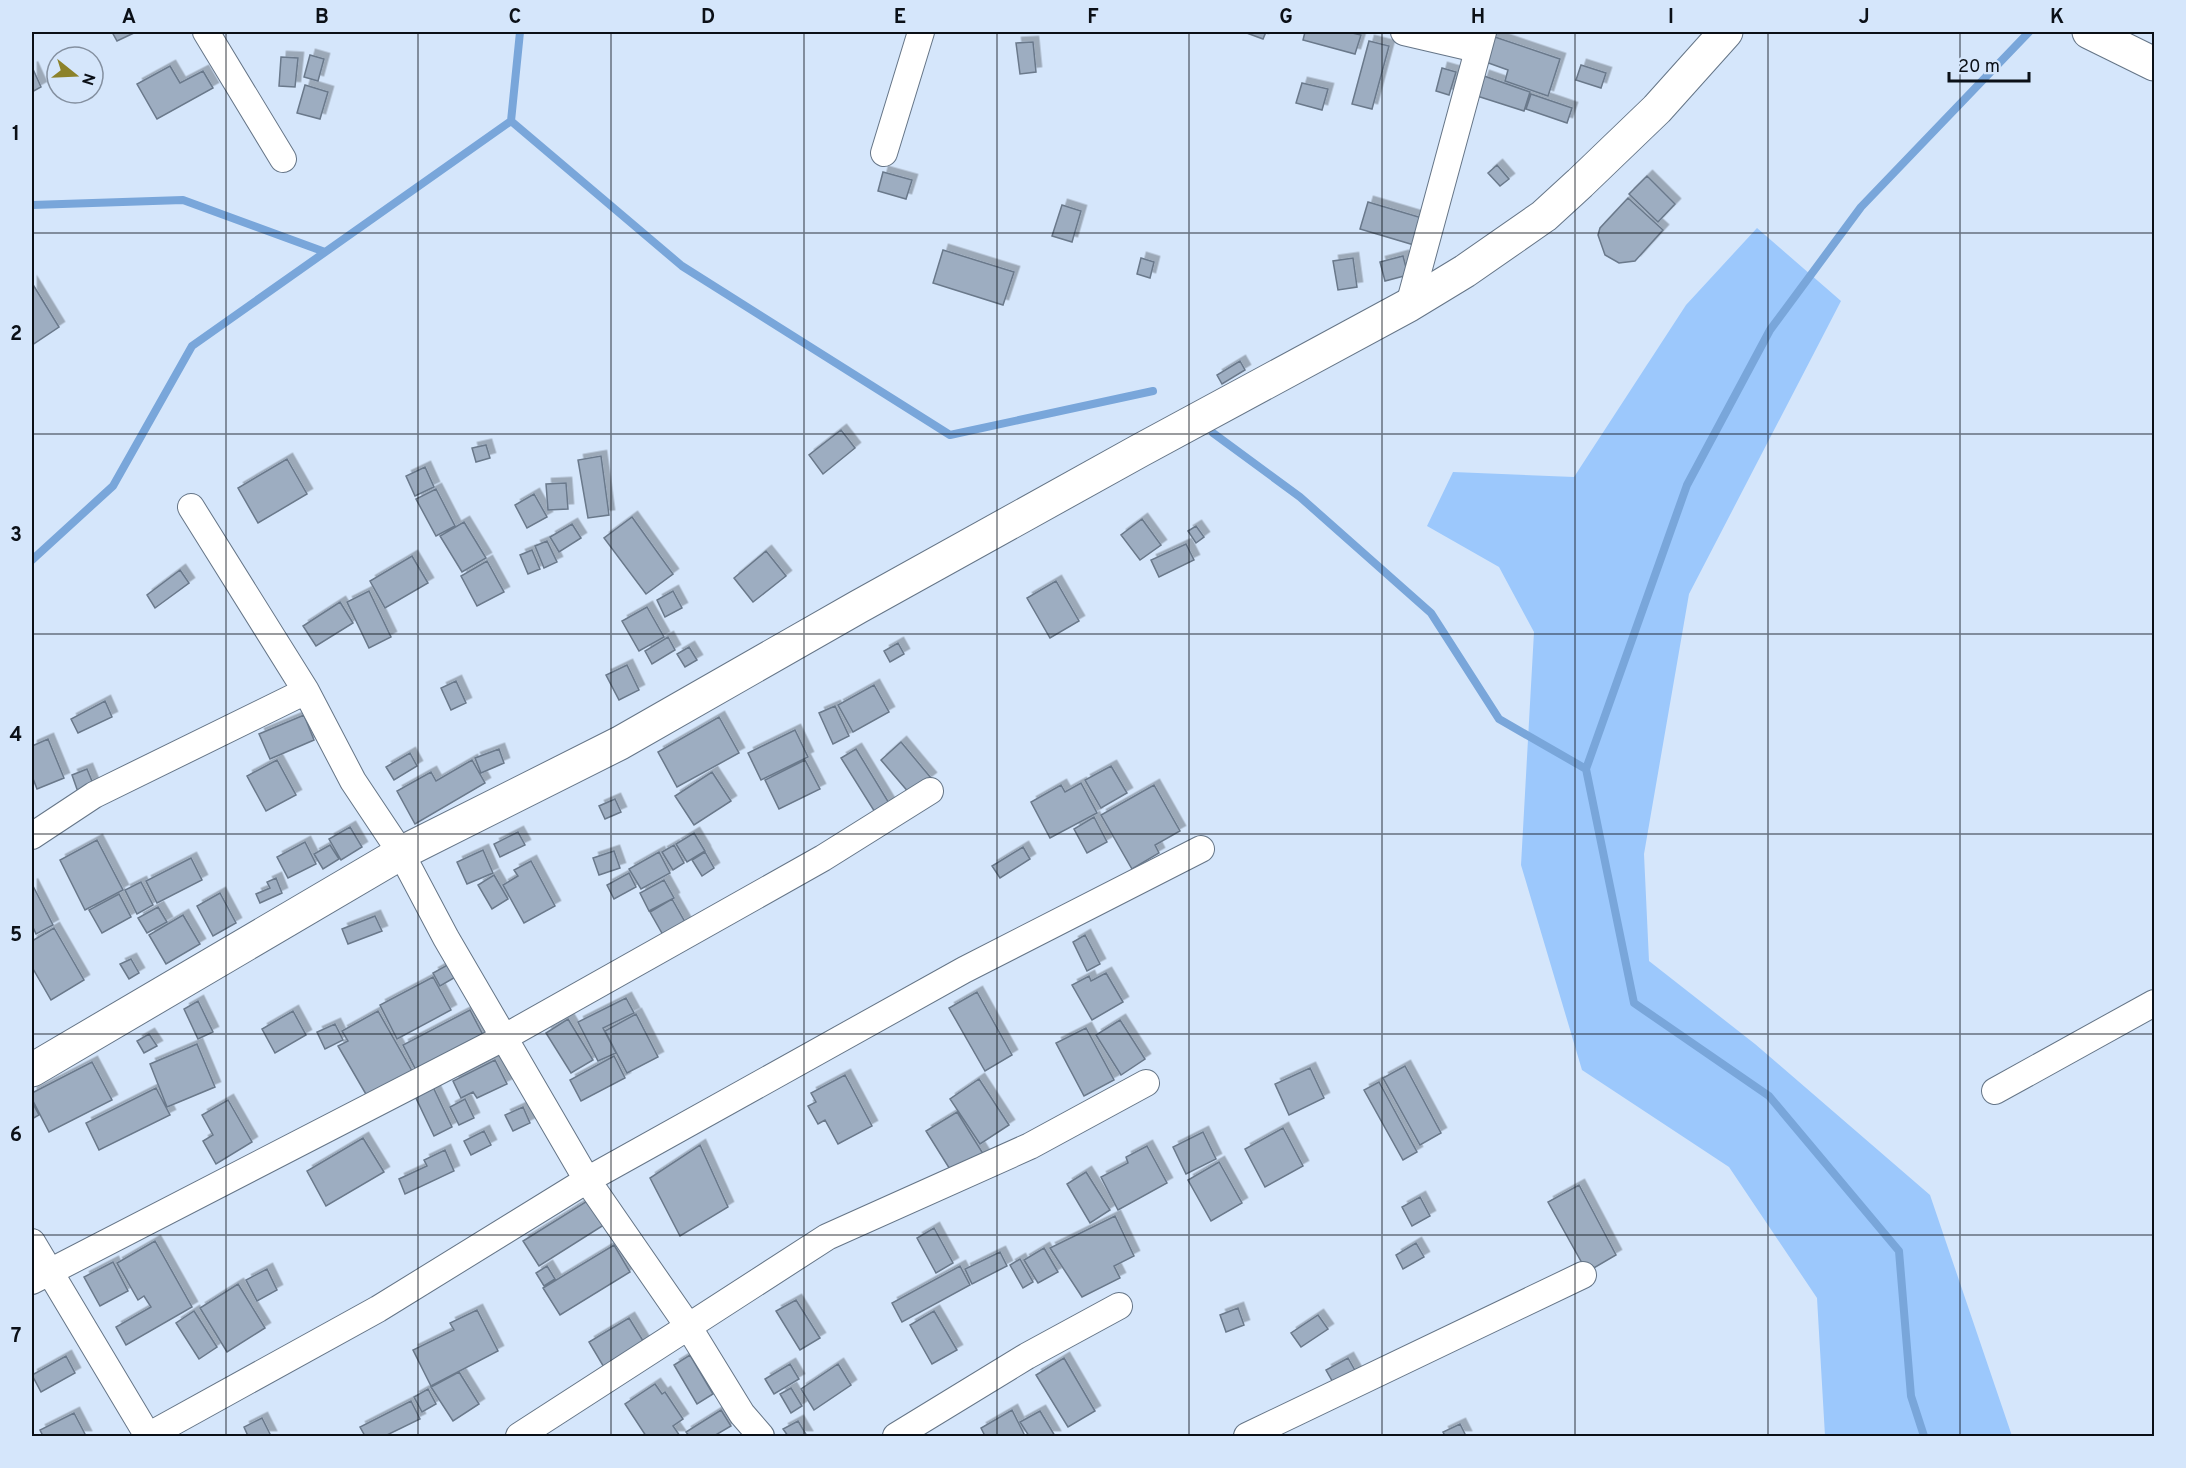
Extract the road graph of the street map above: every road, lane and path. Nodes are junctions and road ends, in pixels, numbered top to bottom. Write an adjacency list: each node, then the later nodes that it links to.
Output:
1 (206, 32): 9 (street)
2 (921, 32): 8 (street)
3 (1404, 32): 6 (street)
4 (1726, 32): 10 (street)
5 (2089, 32): 7 (street)
6 (1480, 40): 10 (street)
7 (2154, 64)
8 (884, 153)
9 (283, 159)
10 (1409, 305): 16 (street)
11 (191, 507): 12 (street)
12 (306, 691): 14 (street); 16 (street)
13 (930, 791): 18 (street)
14 (32, 836)
15 (1201, 849): 22 (street)
16 (401, 853): 18 (street); 19 (street)
17 (2154, 1003): 21 (street)
18 (505, 1037): 22 (street); 25 (street)
19 (32, 1070)
20 (1146, 1083): 27 (street)
21 (1995, 1091)
22 (587, 1180): 27 (street); 28 (street)
23 (32, 1242): 25 (street)
24 (1583, 1275): 32 (street)
25 (39, 1277): 28 (street)
26 (1119, 1306): 31 (street)
27 (688, 1326): 29 (street); 30 (street)
28 (148, 1436)
29 (519, 1437)
30 (760, 1437)
31 (896, 1437)
32 (1247, 1437)

